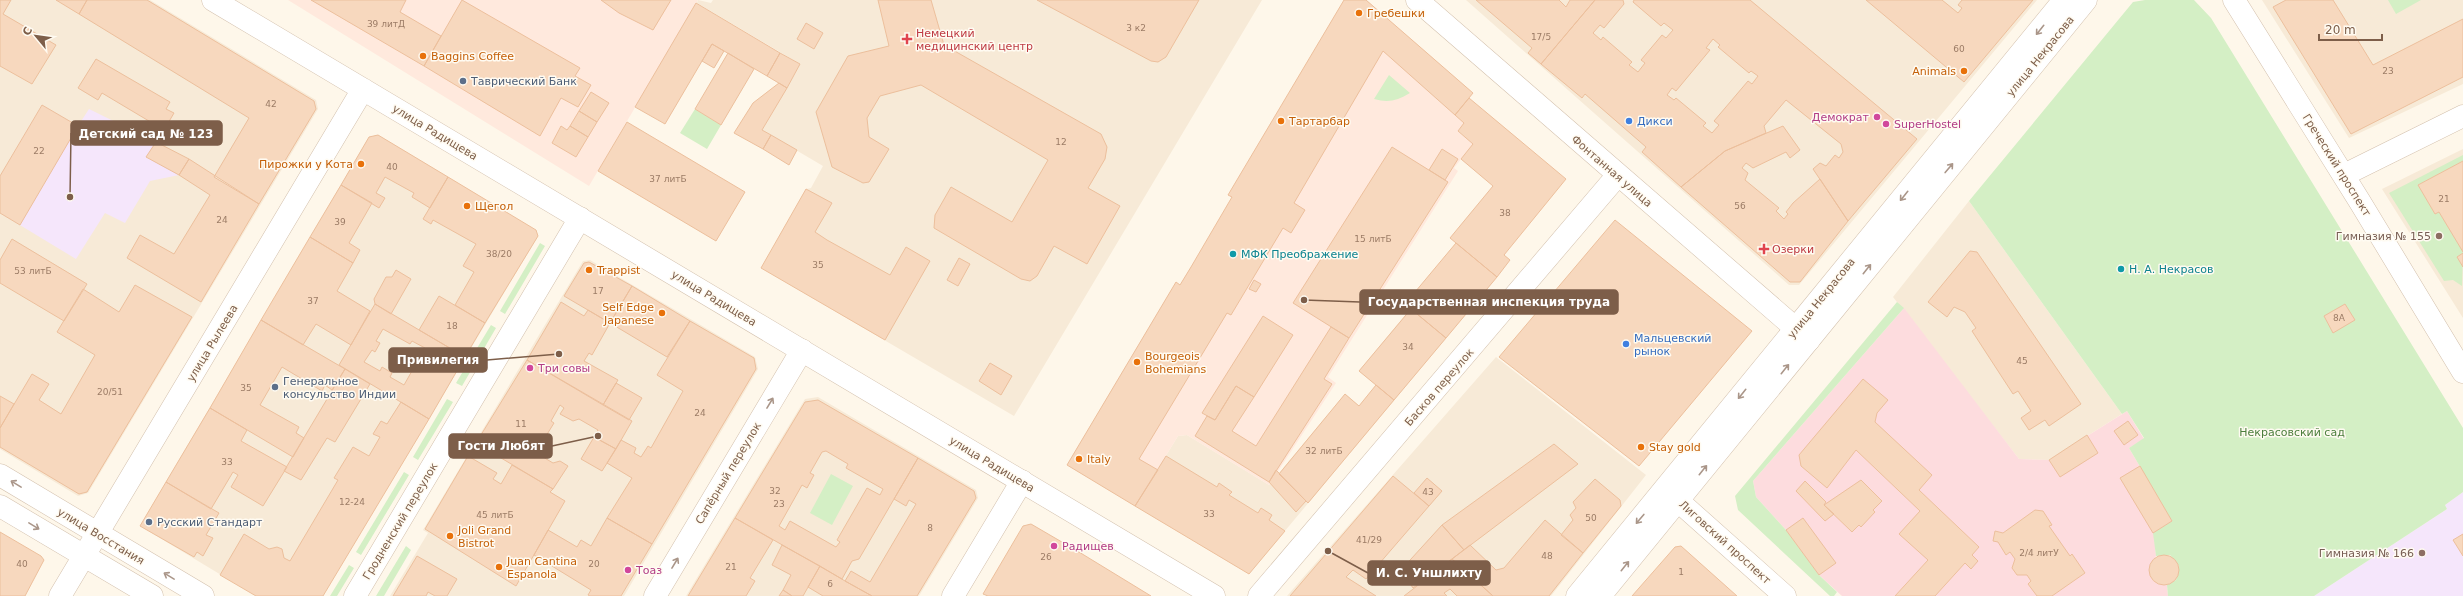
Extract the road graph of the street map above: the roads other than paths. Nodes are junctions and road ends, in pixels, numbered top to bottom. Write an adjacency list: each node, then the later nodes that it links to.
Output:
1 (213, 0): 6 (street, улица Радищева)
2 (1417, 0): 9 (street, Фонтанная улица)
3 (2064, 0): 11 (street, улица Некрасова, one-way to 11)
4 (2086, 0): 11 (street, улица Некрасова, one-way to 4)
5 (2234, 0): 8 (street, Греческий проспект)
6 (363, 89): 10 (street, улица Радищева); 18 (street, улица Рылеева)
7 (2463, 116): 8 (street)
8 (2344, 175): 13 (street, Греческий проспект)
9 (1617, 176): 11 (street, Фонтанная улица); 27 (street, Басков переулок)
10 (580, 218): 12 (street, улица Радищева); 23 (street, Гродненский переулок)
11 (1802, 334): 16 (street, улица Некрасова)
12 (802, 350): 15 (street, улица Радищева); 24 (street, Сапёрный переулок, one-way to 12)
13 (2463, 372)
14 (0, 475): 18 (street, улица Восстания, one-way to 14)
15 (1022, 481): 25 (street); 26 (street, улица Радищева)
16 (1671, 495): 28 (street, улица Некрасова, one-way to 28); 29 (street, улица Некрасова, one-way to 16); 30 (street, Лиговский проспект)
17 (0, 506): 19 (street, one-way to 19)
18 (97, 533): 19 (street, улица Рылеева); 22 (street, улица Восстания, one-way to 18)
19 (84, 556): 20 (street, улица Рылеева); 21 (street)
20 (60, 596)
21 (152, 596)
22 (203, 596)
23 (355, 596)
24 (655, 596)
25 (953, 596)
26 (1214, 596)
27 (1259, 596)
28 (1577, 596)
29 (1600, 596)
30 (1785, 596)

